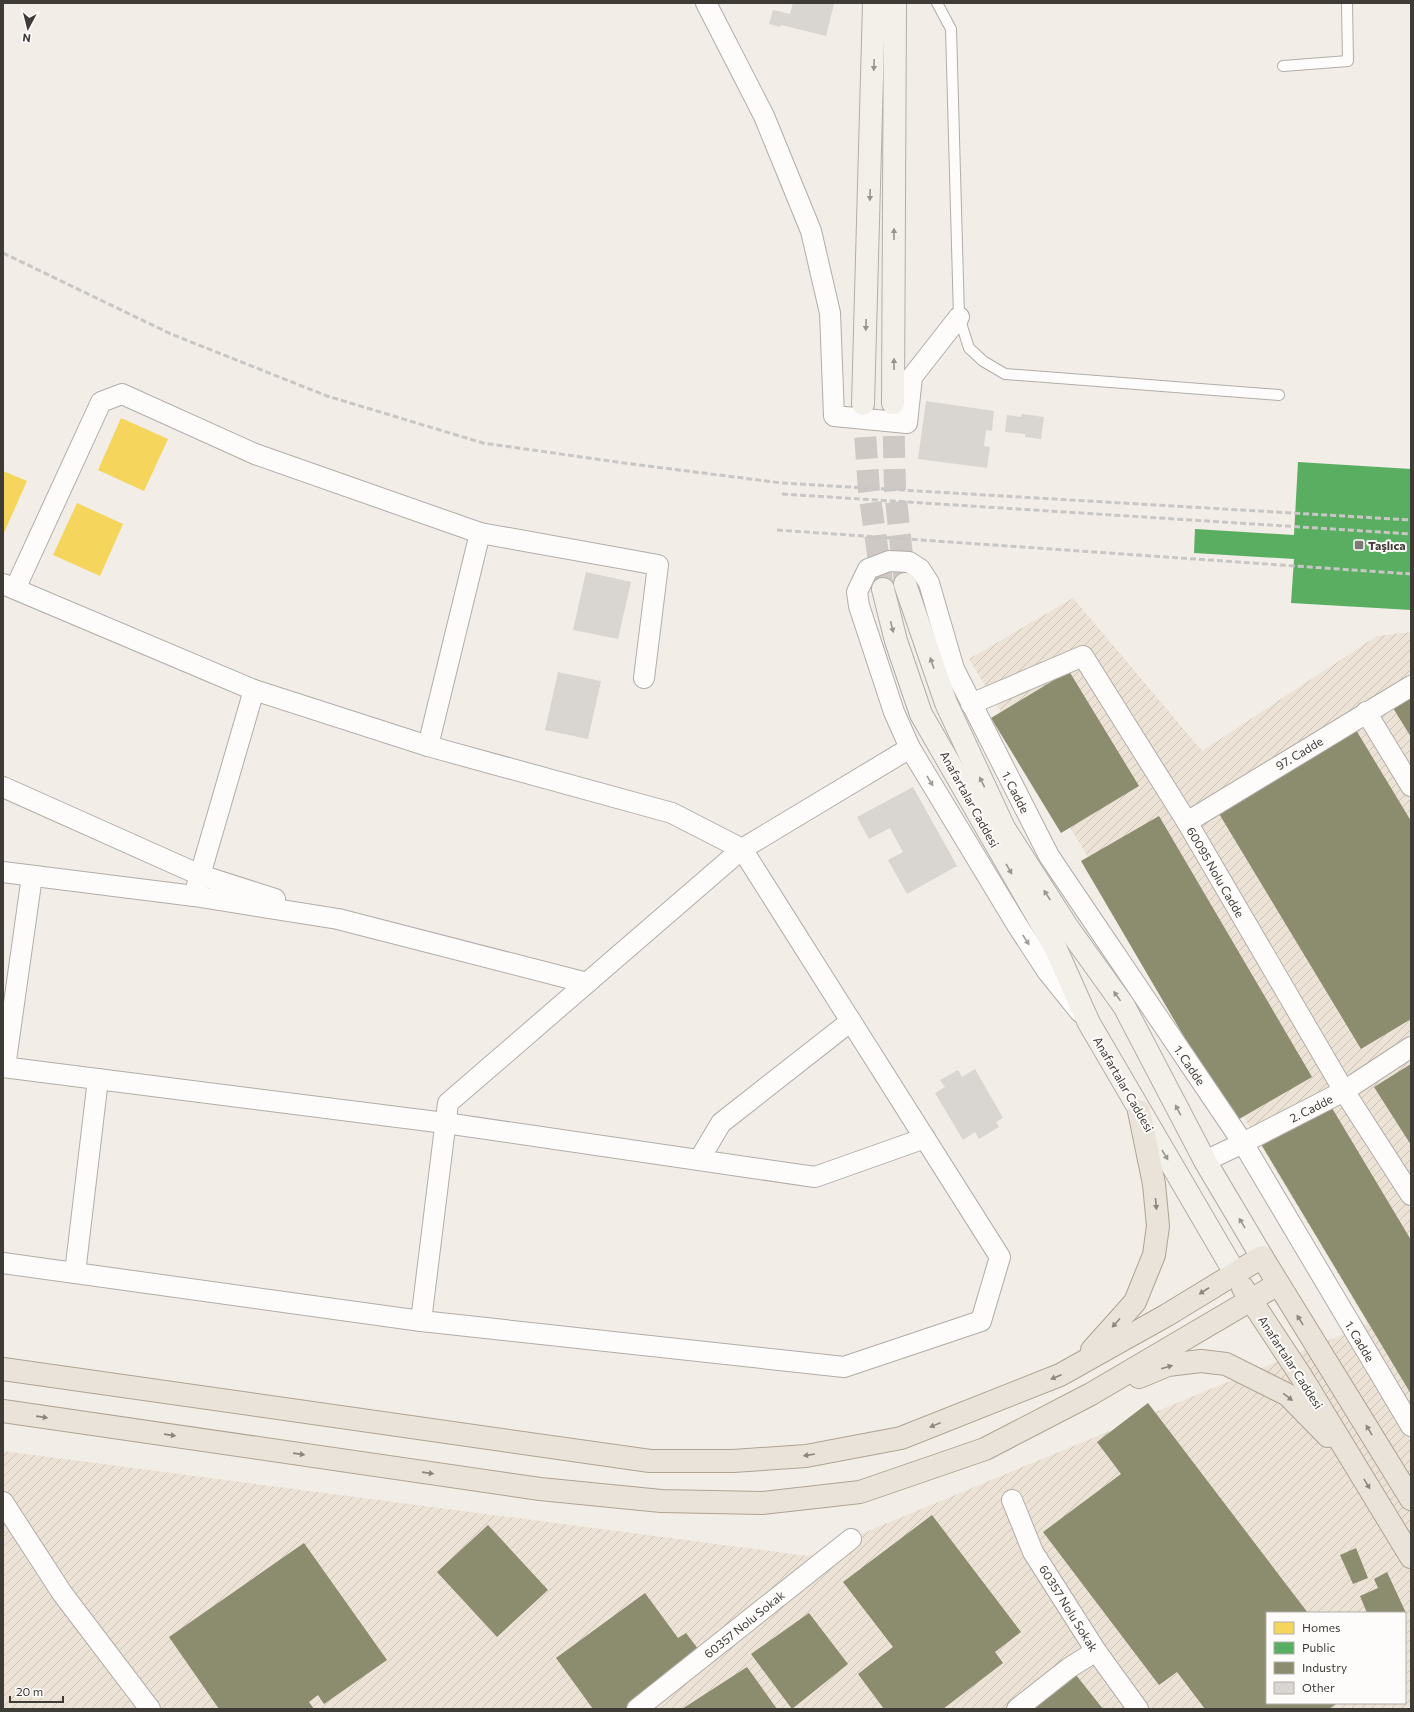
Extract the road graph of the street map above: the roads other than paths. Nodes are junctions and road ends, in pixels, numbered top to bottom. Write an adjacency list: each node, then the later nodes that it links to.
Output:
1 (706, 3): 7 (street)
2 (874, 3): 10 (main road, one-way to 10)
3 (895, 3): 9 (main road, one-way to 3)
4 (937, 3): 7 (lane)
5 (1347, 3): 6 (lane)
6 (1283, 66)
7 (959, 317): 8 (lane)
8 (1279, 395)
9 (894, 403)
10 (863, 404)
11 (480, 533): 13 (street); 15 (street); 20 (street)
12 (905, 584): 43 (main road, Anafartalar Caddesi, one-way to 12)
13 (9, 586): 17 (street)
14 (883, 589): 33 (main road, Anafartalar Caddesi, one-way to 33)
15 (644, 678)
16 (1411, 686): 19 (street, 97. Cadde)
17 (254, 690): 20 (street); 27 (street)
18 (971, 704): 21 (street, 1. Cadde); 24 (street, 60095 Nolu Cadde); 41 (street, 1. Cadde)
19 (1366, 712): 22 (street); 24 (street, 97. Cadde)
20 (428, 746): 25 (street)
21 (910, 748): 25 (street); 33 (street, 1. Cadde, one-way to 33)
22 (1411, 786)
23 (3, 787): 27 (street)
24 (1187, 822): 37 (street, 60095 Nolu Cadde)
25 (742, 849): 31 (street); 32 (street)
26 (3, 872): 28 (street)
27 (200, 875): 29 (street); 30 (street)
28 (32, 876): 29 (street); 35 (street)
29 (194, 896): 30 (street)
30 (338, 919): 31 (street)
31 (586, 983): 39 (street)
32 (851, 1020): 40 (street); 42 (street)
33 (1089, 1023): 38 (main road, Anafartalar Caddesi)
34 (1411, 1047): 37 (street, 2. Cadde)
35 (4, 1067): 36 (street)
36 (98, 1079): 39 (street); 47 (street)
37 (1344, 1091): 41 (street, 2. Cadde); 44 (street, 60095 Nolu Cadde)
38 (1139, 1111): 48 (main road, Anafartalar Caddesi, one-way to 48); 52 (main road, one-way to 52)
39 (445, 1123): 42 (street); 51 (street)
40 (925, 1138): 42 (street); 51 (street)
41 (1243, 1143): 43 (street, 2. Cadde); 56 (street, 1. Cadde)
42 (700, 1160)
43 (1205, 1161): 45 (main road, Anafartalar Caddesi, one-way to 43)
44 (1411, 1194)
45 (1262, 1257): 48 (main road); 49 (main road, Anafartalar Caddesi)
46 (3, 1263): 47 (street)
47 (75, 1273): 51 (street)
48 (1234, 1273): 50 (main road, Anafartalar Caddesi); 52 (main road, one-way to 52)
49 (1278, 1284): 50 (main road); 58 (main road, Anafartalar Caddesi, one-way to 49)
50 (1251, 1300): 54 (main road); 57 (main road, Anafartalar Caddesi)
51 (421, 1321)
52 (1079, 1364): 53 (main road, one-way to 53)
53 (3, 1369)
54 (1091, 1394): 55 (main road, one-way to 54); 57 (main road, one-way to 57)
55 (3, 1411)
56 (1411, 1426)
57 (1354, 1462): 62 (main road, Anafartalar Caddesi, one-way to 62)
58 (1411, 1499)
59 (1012, 1500): 63 (street, 60357 Nolu Sokak)
60 (3, 1502): 64 (street)
61 (851, 1539): 65 (street, 60357 Nolu Sokak)
62 (1411, 1557)
63 (1096, 1651): 66 (street); 67 (street, 60357 Nolu Sokak)
64 (150, 1709)
65 (637, 1709)
66 (1017, 1709)
67 (1138, 1709)

